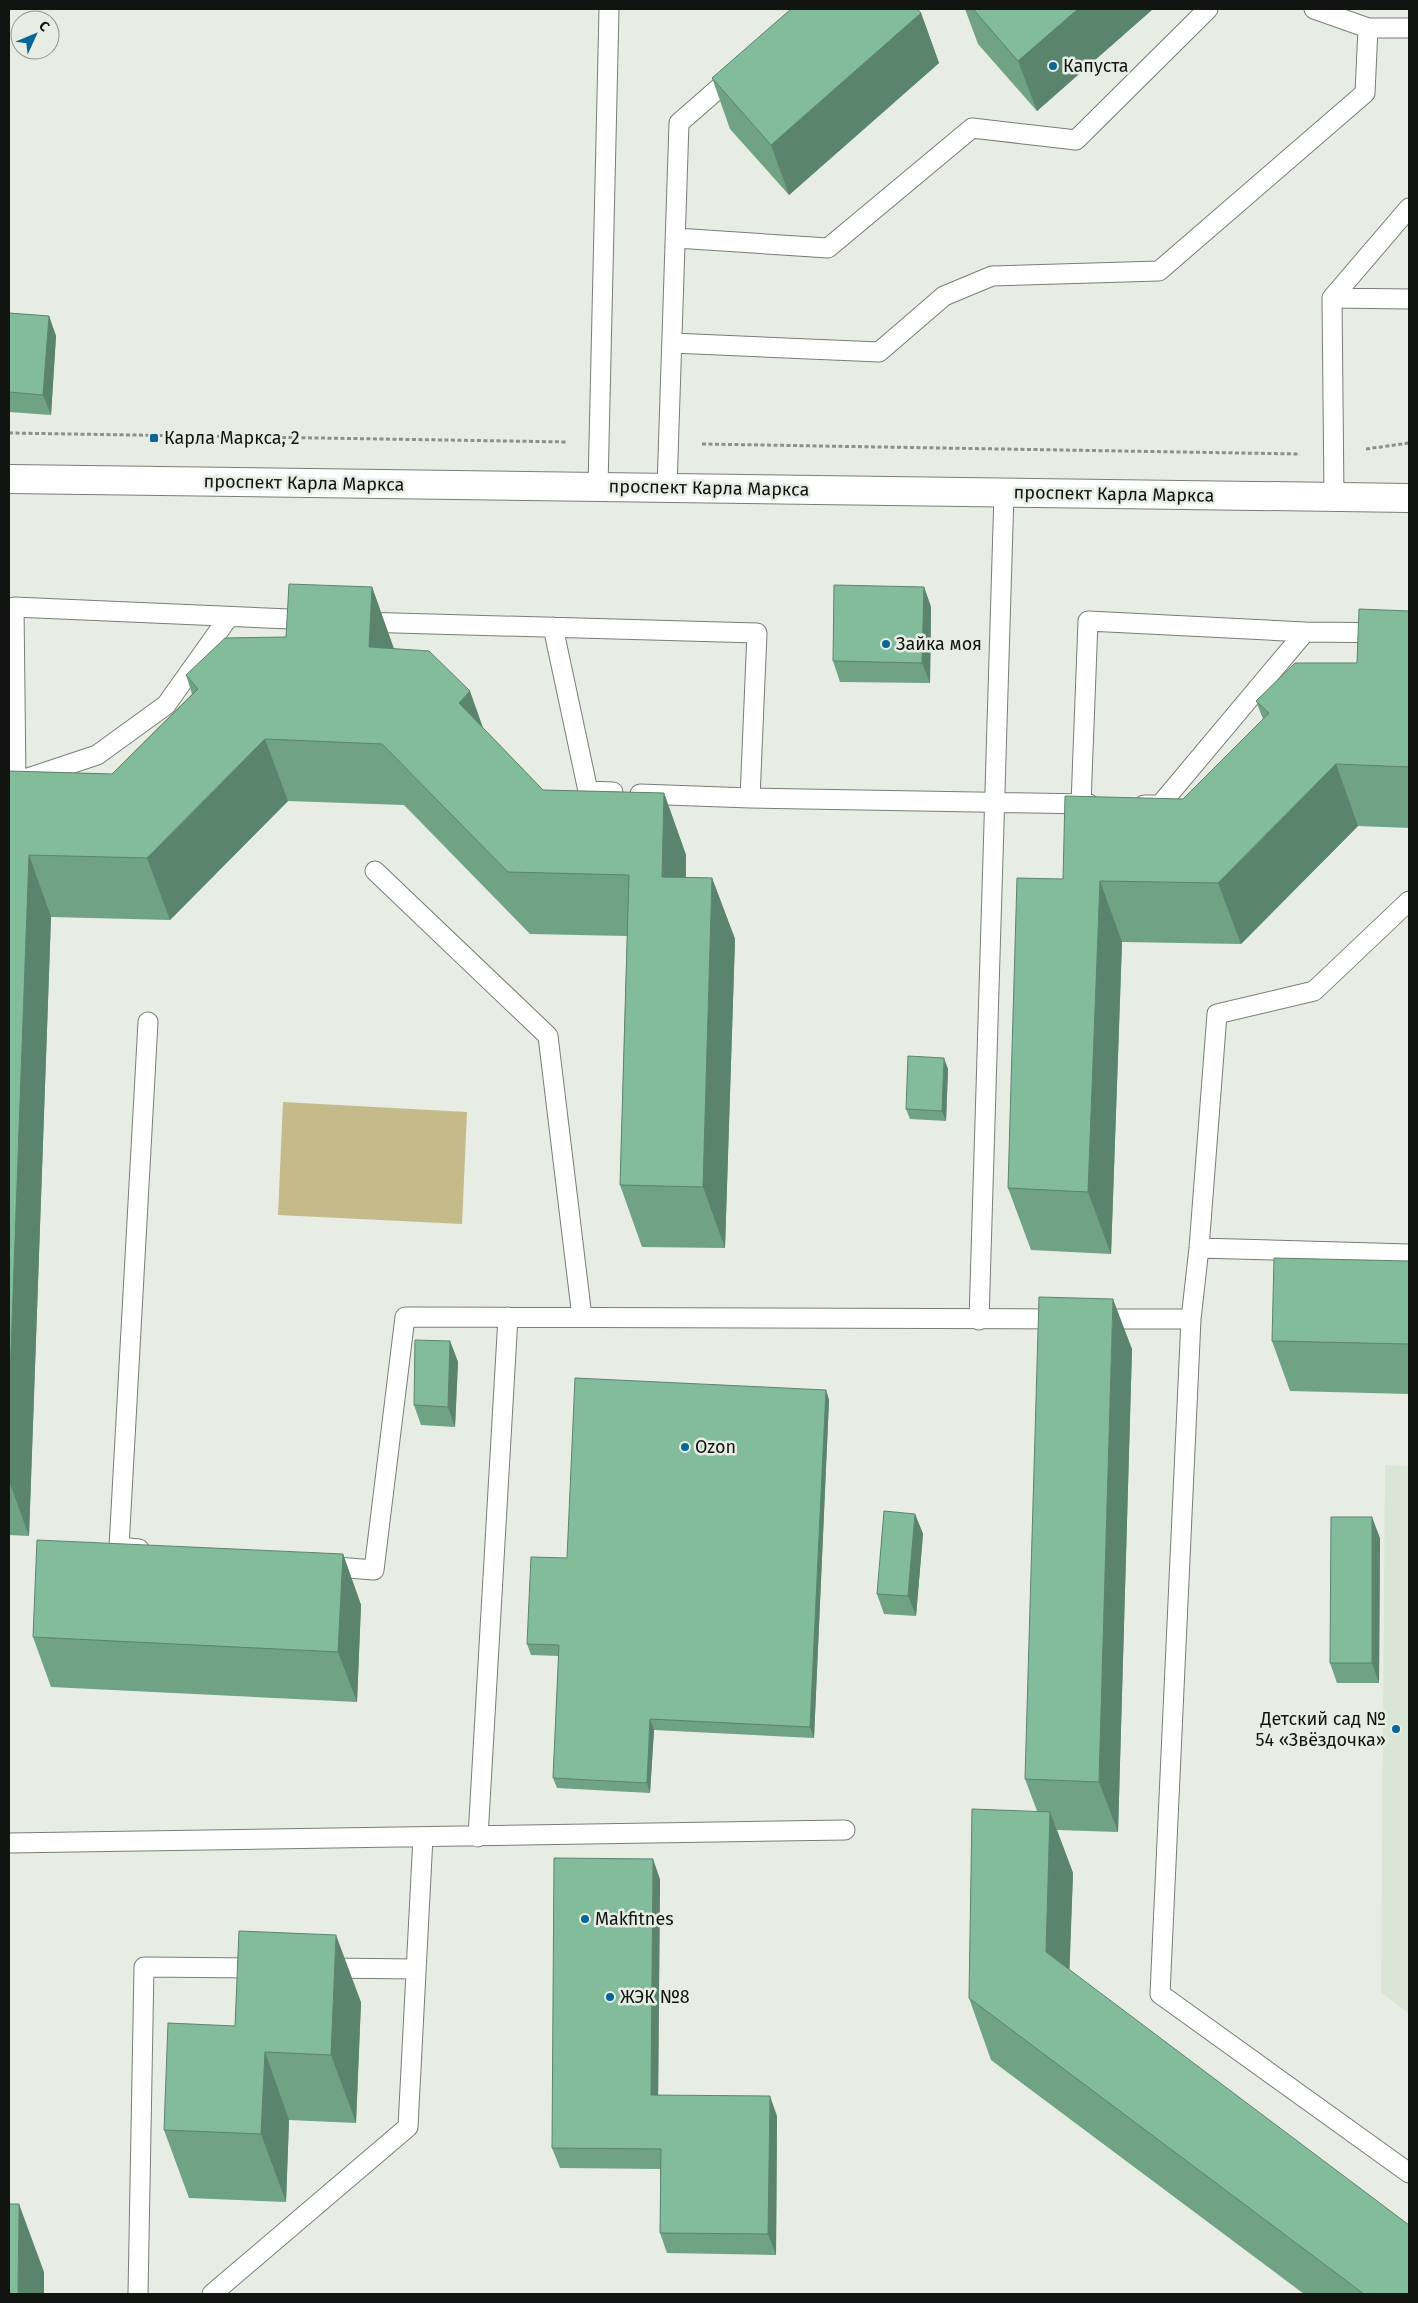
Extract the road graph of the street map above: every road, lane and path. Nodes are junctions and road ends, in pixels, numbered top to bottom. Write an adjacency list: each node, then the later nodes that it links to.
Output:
1 (609, 9): 13 (lane)
2 (1208, 9): 8 (lane)
3 (1317, 9): 4 (lane)
4 (1368, 28): 5 (lane); 11 (lane)
5 (1409, 28)
6 (751, 59): 8 (lane)
7 (1409, 208): 9 (lane)
8 (676, 238): 11 (lane)
9 (1332, 298): 10 (lane); 16 (lane)
10 (1409, 299)
11 (672, 343): 14 (lane)
12 (9, 433): 13 (path)
13 (599, 442): 18 (lane)
14 (669, 443): 16 (path); 19 (lane)
15 (1409, 443): 16 (path)
16 (1334, 454): 21 (lane)
17 (9, 479): 18 (street, проспект Карла Маркса)
18 (598, 487): 19 (street, проспект Карла Маркса)
19 (667, 488): 20 (street, проспект Карла Маркса)
20 (1004, 493): 21 (street, проспект Карла Маркса); 31 (lane)
21 (1334, 497): 22 (street, проспект Карла Маркса)
22 (1409, 498)
23 (228, 618): 24 (lane); 29 (lane); 29 (lane)
24 (326, 621)
25 (346, 621): 26 (lane)
26 (553, 627): 30 (lane); 30 (lane)
27 (1305, 632): 28 (lane); 32 (lane); 34 (lane)
28 (1409, 633)
29 (13, 782)
30 (750, 798): 31 (lane)
31 (995, 804): 32 (lane); 43 (lane)
32 (1081, 804): 33 (lane)
33 (1111, 805)
34 (1130, 805)
35 (375, 871): 41 (lane)
36 (1409, 901): 38 (lane)
37 (148, 1022): 44 (lane)
38 (1199, 1248): 39 (lane); 42 (lane)
39 (1409, 1254)
40 (508, 1317): 41 (lane); 45 (lane); 48 (lane)
41 (582, 1317): 43 (lane)
42 (1191, 1319): 43 (lane); 53 (lane)
43 (979, 1320)
44 (158, 1551)
45 (305, 1564)
46 (845, 1830): 48 (lane)
47 (423, 1837): 48 (lane); 49 (lane); 52 (lane)
48 (478, 1837)
49 (9, 1843)
50 (280, 1968): 54 (lane)
51 (309, 1968): 52 (lane)
52 (416, 1969): 55 (lane)
53 (1409, 2174)
54 (138, 2294)
55 (212, 2294)

